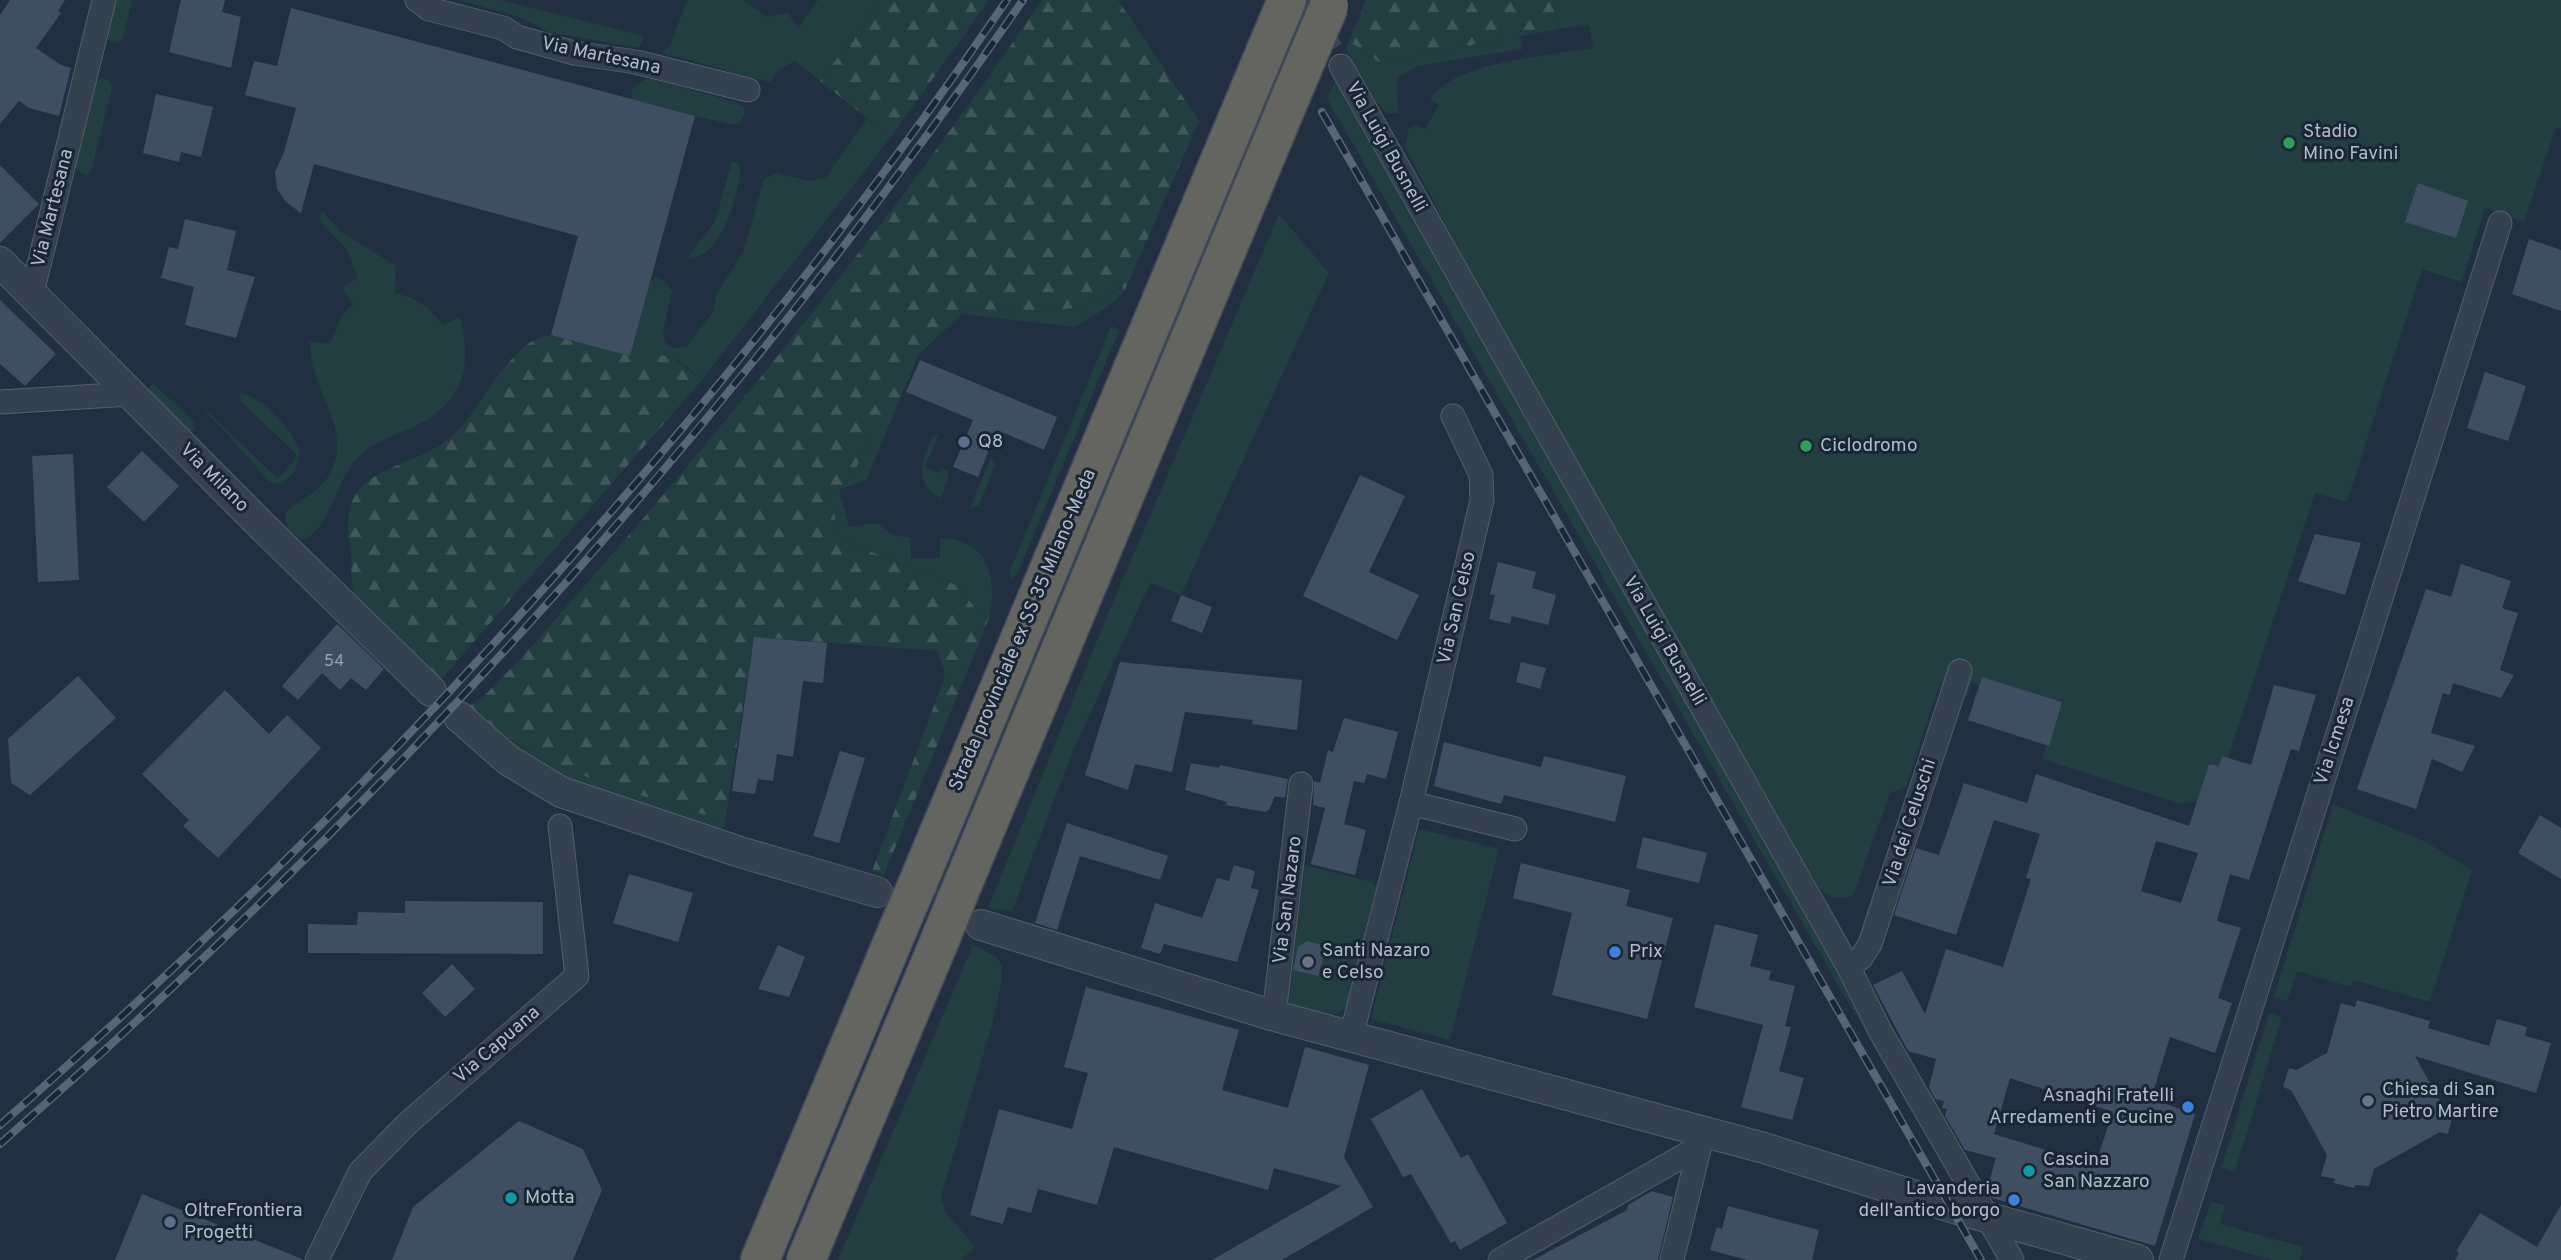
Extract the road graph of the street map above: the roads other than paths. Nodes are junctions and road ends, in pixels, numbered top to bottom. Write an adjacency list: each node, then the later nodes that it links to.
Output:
1 (104, 0): 9 (street, Via Martesana)
2 (416, 0): 6 (street, Via Martesana)
3 (1287, 0): 28 (highway, Strada provinciale ex SS 35 Milano-Meda, bridge)
4 (1331, 3): 21 (highway, bridge)
5 (1341, 66): 22 (street, Via Luigi Busnelli)
6 (748, 90)
7 (2500, 223): 34 (street, Via Icmesa)
8 (0, 261): 9 (street, Via Milano)
9 (32, 293): 10 (street, Via Milano)
10 (130, 394): 11 (street); 14 (street, Via Milano)
11 (0, 402)
12 (1453, 416): 17 (street, Via San Celso)
13 (1960, 671): 22 (street, Via dei Celuschi)
14 (431, 691)
15 (459, 717): 20 (street)
16 (1301, 784): 23 (street, Via San Nazaro)
17 (1411, 803): 19 (street); 24 (street, Via San Celso)
18 (560, 826): 27 (street, Via Capuana)
19 (1514, 829)
20 (877, 892)
21 (969, 911): 23 (street); 29 (highway, bridge)
22 (1848, 966): 26 (street, Via Luigi Busnelli)
23 (1271, 1015): 24 (street)
24 (1351, 1037): 25 (street)
25 (1701, 1139): 26 (street); 30 (street); 31 (street)
26 (1985, 1217): 32 (street, Via Luigi Busnelli); 33 (street)
27 (317, 1260)
28 (760, 1260)
29 (806, 1260)
30 (1500, 1260)
31 (1672, 1260)
32 (2012, 1260)
33 (2138, 1260)
34 (2171, 1260)

